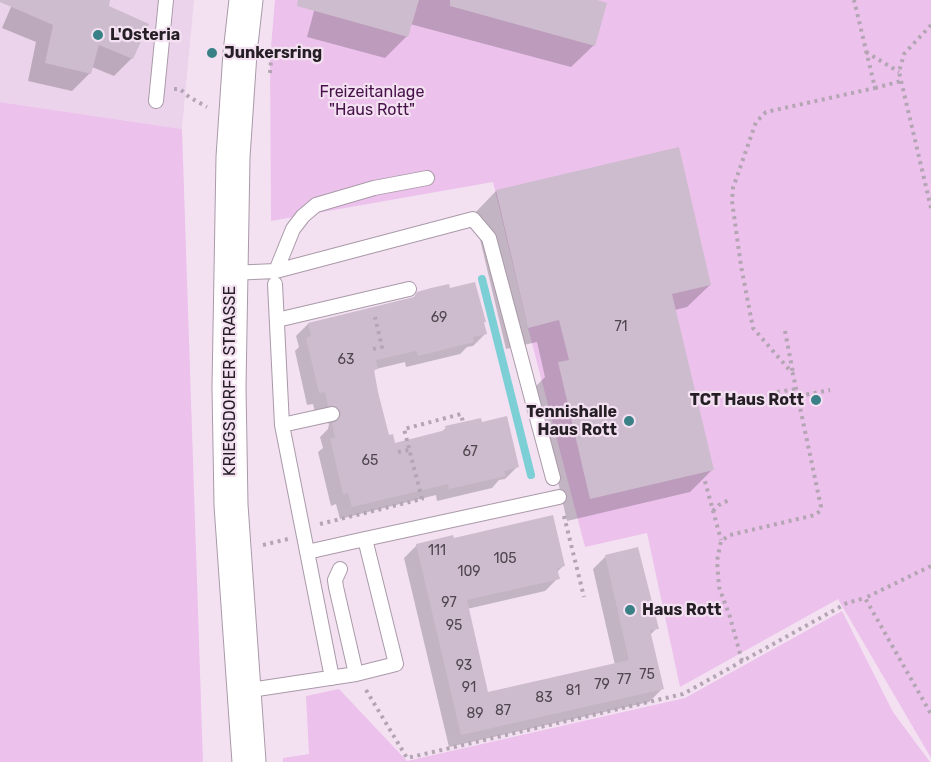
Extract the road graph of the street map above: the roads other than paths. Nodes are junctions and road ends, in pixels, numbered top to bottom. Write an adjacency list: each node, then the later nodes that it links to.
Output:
1 (166, 0): 3 (lane)
2 (246, 0): 5 (main road, KRIEGSDORFER STRASSE)
3 (157, 94)
4 (427, 178): 6 (lane)
5 (230, 273): 6 (lane); 18 (main road, KRIEGSDORFER STRASSE)
6 (275, 278): 8 (lane); 11 (lane)
7 (409, 289): 8 (lane)
8 (277, 320): 10 (lane)
9 (332, 414): 10 (lane)
10 (282, 425): 14 (lane)
11 (552, 478)
12 (559, 497): 13 (lane)
13 (365, 539): 14 (lane); 16 (lane)
14 (307, 552): 17 (lane)
15 (340, 569): 16 (lane)
16 (357, 674): 17 (lane)
17 (332, 678): 18 (lane)
18 (244, 692): 19 (main road, KRIEGSDORFER STRASSE)
19 (249, 762)

